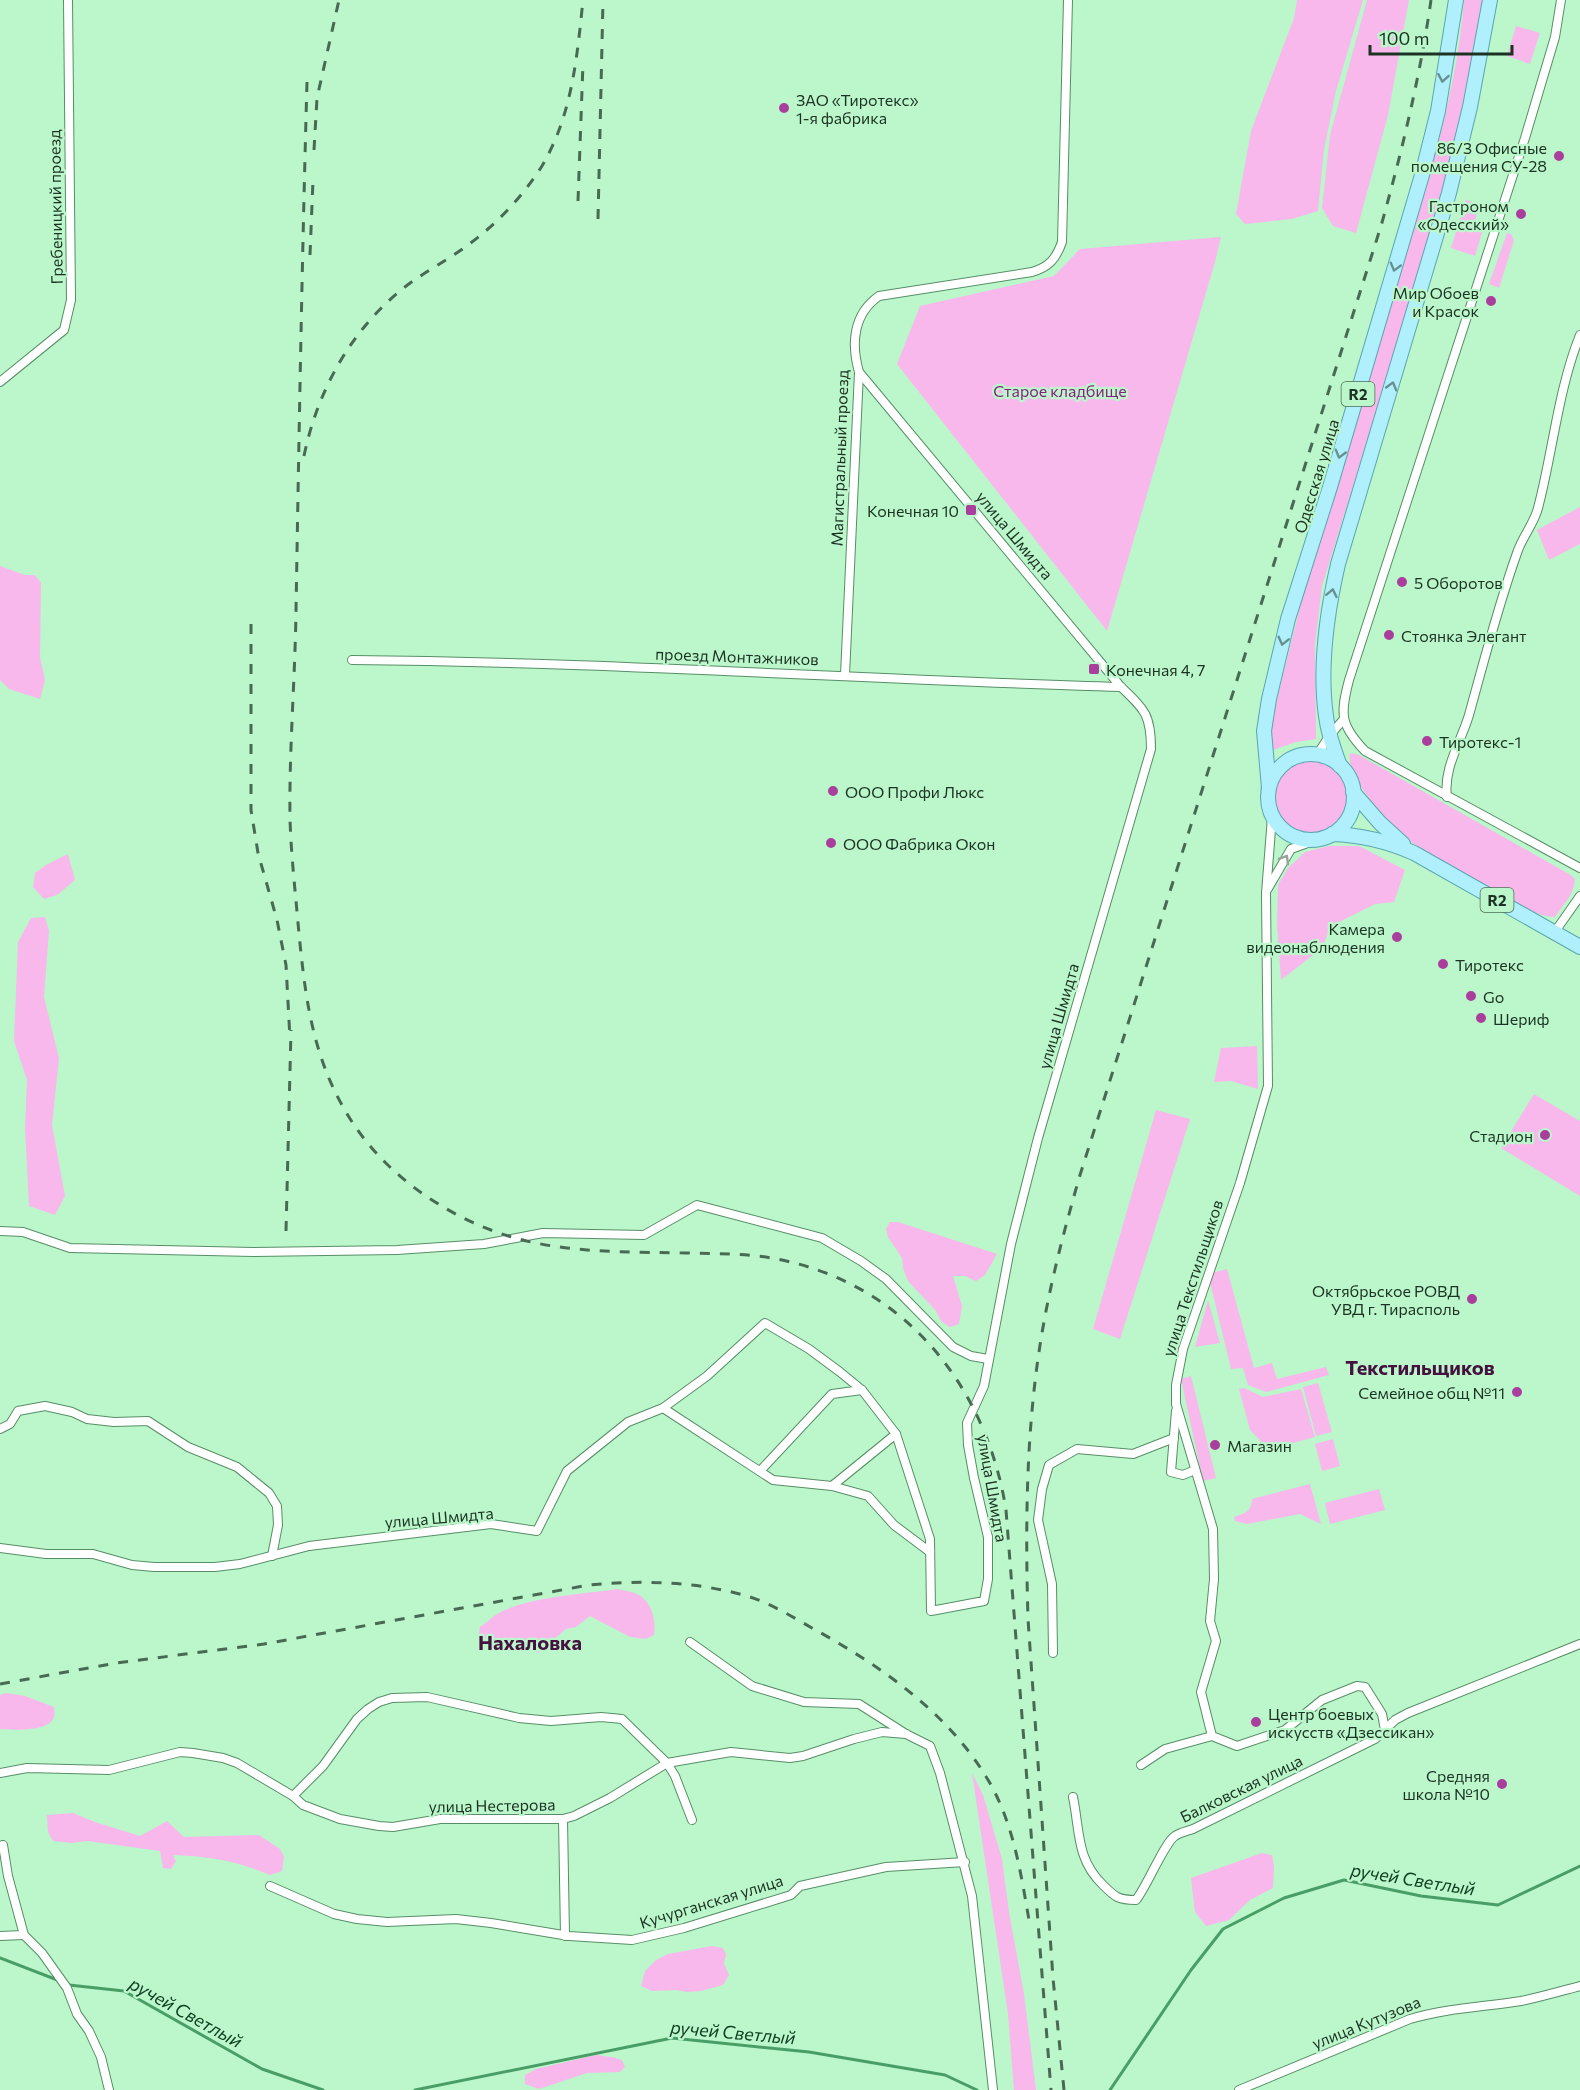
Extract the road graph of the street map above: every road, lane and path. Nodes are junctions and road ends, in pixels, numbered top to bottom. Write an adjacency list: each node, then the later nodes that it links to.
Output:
1 (68, 0): 8 (street, Гребеницкий проезд)
2 (1068, 0): 7 (street, Магистральный проезд)
3 (1456, 0): 16 (main road, Одесская улица / R2, one-way to 16)
4 (1490, 0): 13 (main road, R2, one-way to 4)
5 (1561, 0): 12 (street)
6 (1580, 335): 18 (street)
7 (860, 372): 10 (street, Магистральный проезд); 11 (street, улица Шмидта)
8 (0, 382)
9 (352, 660): 10 (street, проезд Монтажников)
10 (845, 675): 11 (street, проезд Монтажников)
11 (1121, 687): 29 (street, улица Шмидта)
12 (1343, 720): 13 (street); 18 (street)
13 (1330, 735): 14 (street); 15 (main road, R2)
14 (1317, 755): 15 (main road); 16 (main road)
15 (1340, 766): 17 (main road, R2)
16 (1269, 788): 19 (main road, R2)
17 (1353, 792): 20 (main road); 22 (main road, R2)
18 (1447, 797): 23 (street)
19 (1272, 817): 21 (main road); 24 (street, улица Текстильщиков)
20 (1332, 834): 21 (main road, R2); 22 (main road, R2)
21 (1316, 840): 24 (street, one-way to 21)
22 (1414, 853): 26 (main road, R2)
23 (1580, 868)
24 (1266, 893): 31 (street, улица Текстильщиков)
25 (1580, 896): 26 (street)
26 (1554, 933): 27 (main road, R2)
27 (1580, 947)
28 (0, 1231): 29 (street)
29 (988, 1359): 40 (street, улица Шмидта)
30 (862, 1390): 32 (street, улица Шмидта); 34 (street, улица Шмидта); 37 (street)
31 (1176, 1404): 35 (street); 36 (street, улица Текстильщиков)
32 (663, 1408): 37 (street); 41 (street, улица Шмидта)
33 (0, 1429): 41 (street)
34 (896, 1434): 38 (street); 40 (street, улица Шмидта)
35 (1174, 1438): 36 (street); 44 (street)
36 (1196, 1470): 47 (street, улица Текстильщиков)
37 (760, 1471): 38 (street)
38 (832, 1486): 40 (street)
39 (0, 1548): 41 (street, улица Шмидта)
40 (930, 1552)
41 (272, 1556)
42 (690, 1642): 46 (street)
43 (1580, 1644): 45 (street, Балковская улица)
44 (1053, 1653)
45 (1385, 1730): 47 (street); 52 (street, Балковская улица)
46 (906, 1734): 48 (street, улица Нестерова); 56 (street)
47 (1212, 1736): 49 (street)
48 (667, 1763): 51 (street); 53 (street, улица Нестерова); 54 (street)
49 (1141, 1765)
50 (3, 1772): 51 (street, улица Нестерова)
51 (293, 1796): 53 (street, улица Нестерова)
52 (1073, 1797)
53 (563, 1819): 60 (street)
54 (692, 1820)
55 (3, 1845): 58 (street)
56 (964, 1862): 60 (street, Кучурганская улица); 63 (street)
57 (270, 1886): 60 (street, Кучурганская улица)
58 (24, 1935): 59 (street); 62 (street)
59 (0, 1936)
60 (565, 1936)
61 (1580, 1986): 64 (street, улица Кутузова)
62 (109, 2090)
63 (993, 2090)
64 (1239, 2090)

